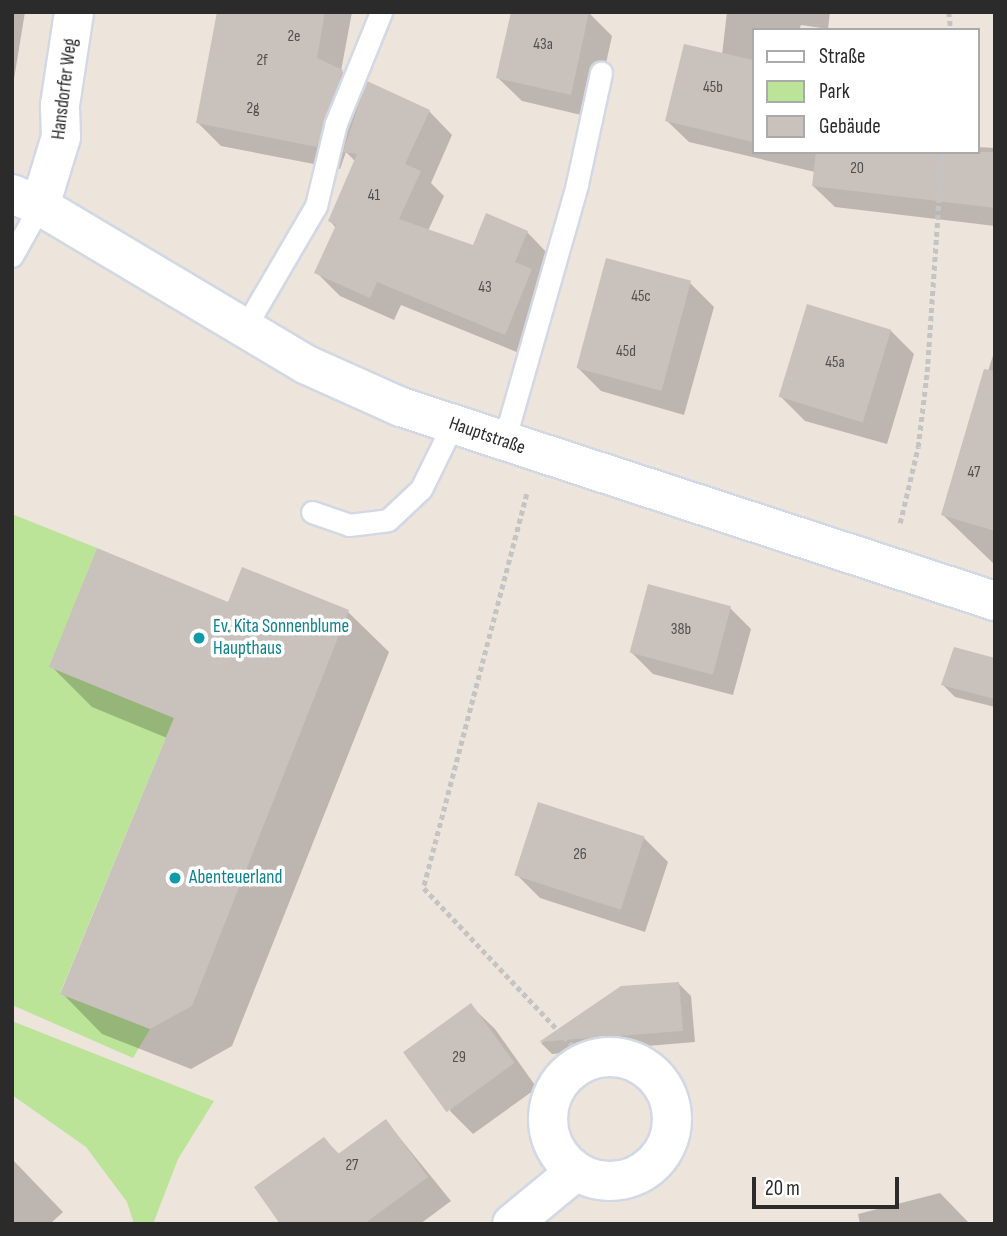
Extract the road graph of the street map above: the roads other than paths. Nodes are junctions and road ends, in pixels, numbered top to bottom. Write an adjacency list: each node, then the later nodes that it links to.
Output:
1 (74, 12): 4 (street, Hansdorfer Weg)
2 (381, 12): 6 (lane)
3 (601, 73): 8 (lane)
4 (26, 200): 5 (lane); 6 (street, Hauptstraße)
5 (12, 256)
6 (244, 329): 7 (street, Hauptstraße)
7 (453, 424): 8 (street, Hauptstraße); 9 (lane)
8 (521, 447): 10 (street, Hauptstraße)
9 (313, 512)
10 (995, 601)
11 (576, 1171): 11 (street); 12 (street)
12 (512, 1224)

